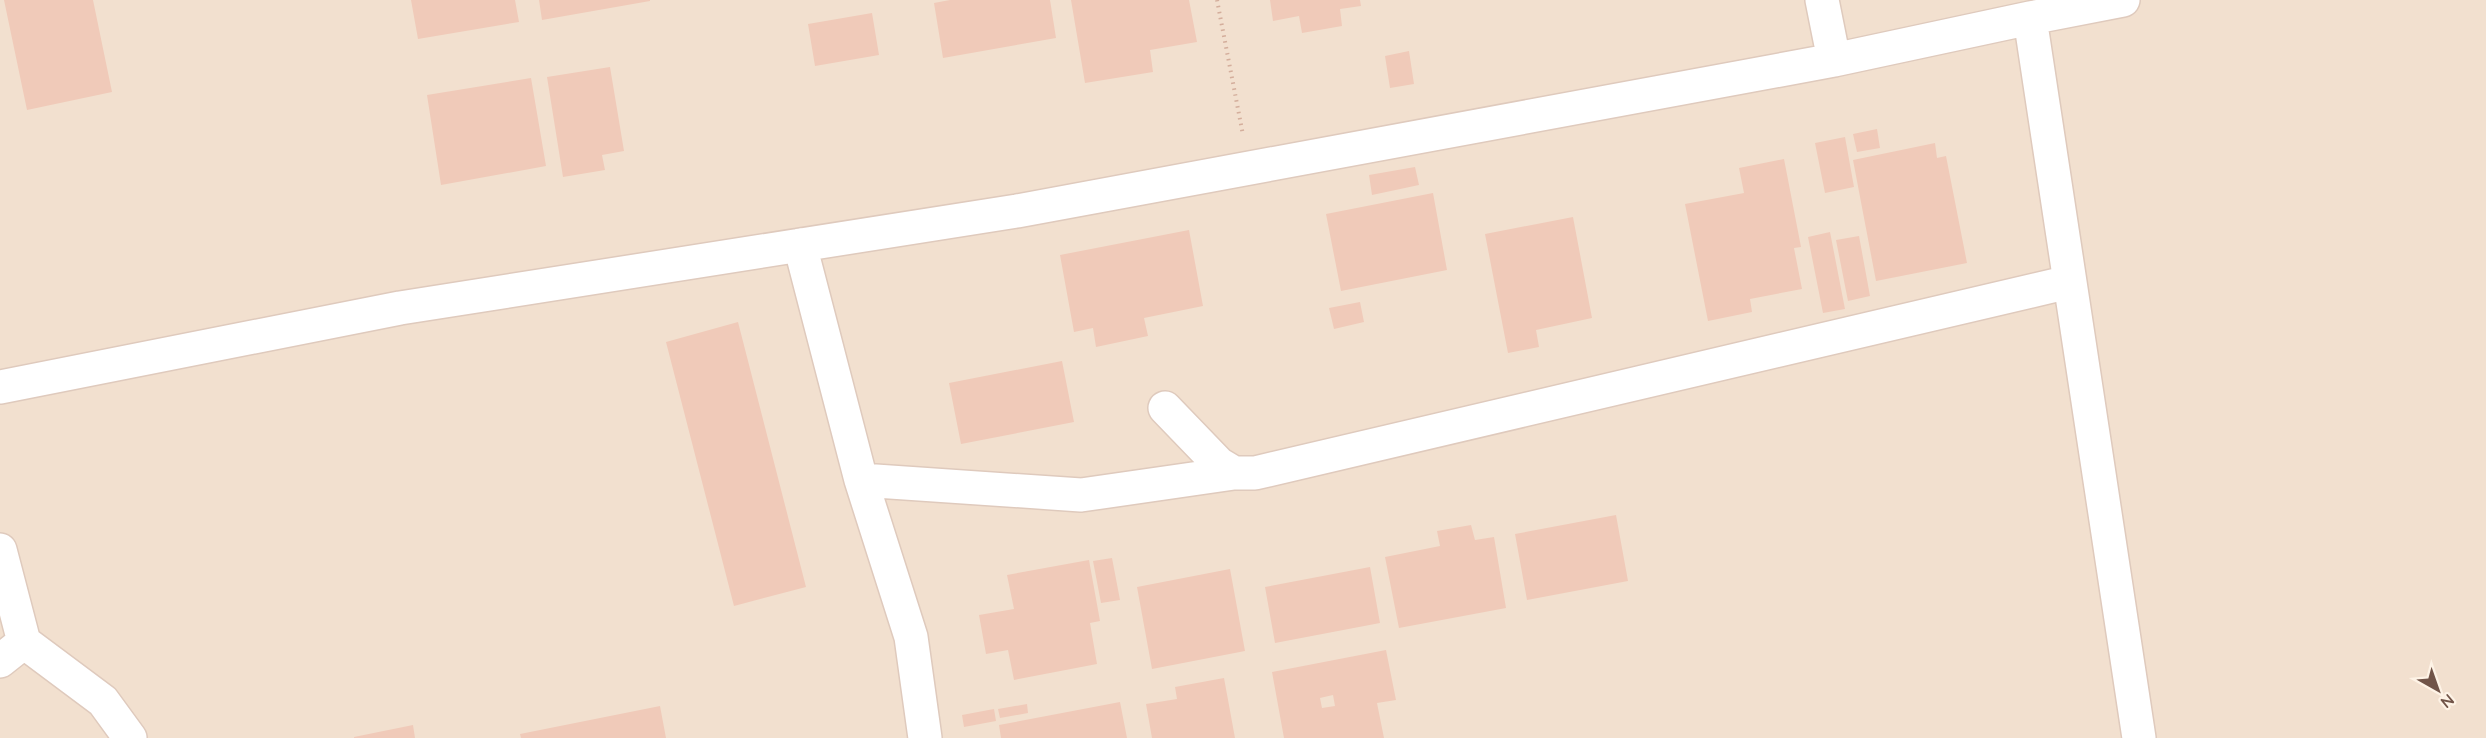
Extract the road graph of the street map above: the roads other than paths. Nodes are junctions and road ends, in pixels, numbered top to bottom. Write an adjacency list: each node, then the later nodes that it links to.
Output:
1 (1822, 0): 4 (street)
2 (2123, 0): 3 (street)
3 (2030, 18): 4 (street); 6 (street)
4 (1834, 60): 5 (street)
5 (800, 245): 7 (street); 10 (street)
6 (2070, 282): 9 (street); 15 (street)
7 (0, 387)
8 (1165, 408): 9 (street)
9 (1234, 473): 10 (street)
10 (861, 480): 14 (street)
11 (0, 550): 12 (street)
12 (12, 651): 13 (street)
13 (130, 738)
14 (925, 738)
15 (2139, 738)

